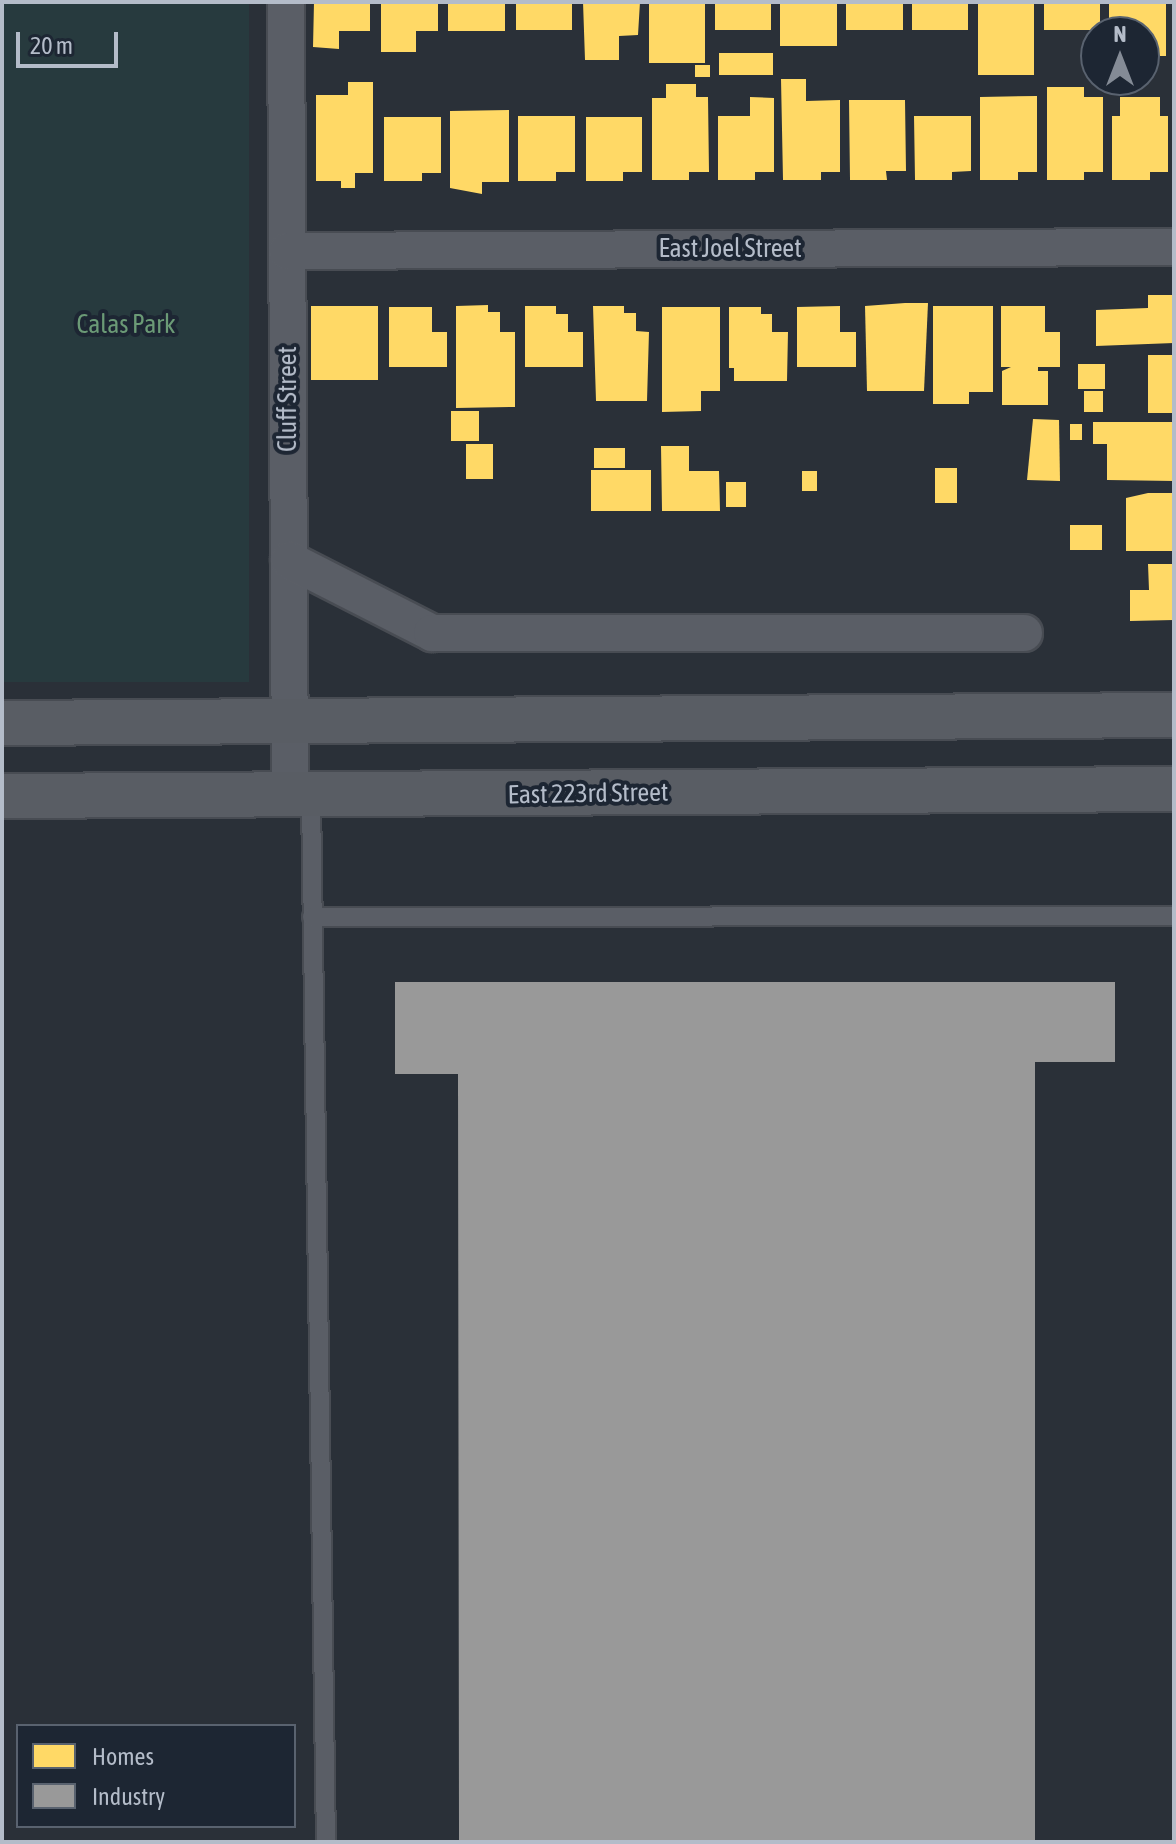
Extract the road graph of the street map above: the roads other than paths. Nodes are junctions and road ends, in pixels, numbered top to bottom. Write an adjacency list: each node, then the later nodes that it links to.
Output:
1 (286, 2): 3 (street, Cluff Street)
2 (1174, 247): 3 (street, East Joel Street)
3 (287, 251): 4 (street, Cluff Street)
4 (289, 560): 5 (street); 7 (street, Cluff Street)
5 (1024, 633)
6 (1174, 715): 7 (main road)
7 (290, 722): 8 (main road); 11 (street, Cluff Street)
8 (2, 723)
9 (1174, 789): 11 (main road, East 223rd Street)
10 (2, 796): 11 (main road, East 223rd Street)
11 (301, 797): 13 (lane)
12 (1174, 916): 13 (lane)
13 (312, 917): 14 (lane)
14 (326, 1842)

